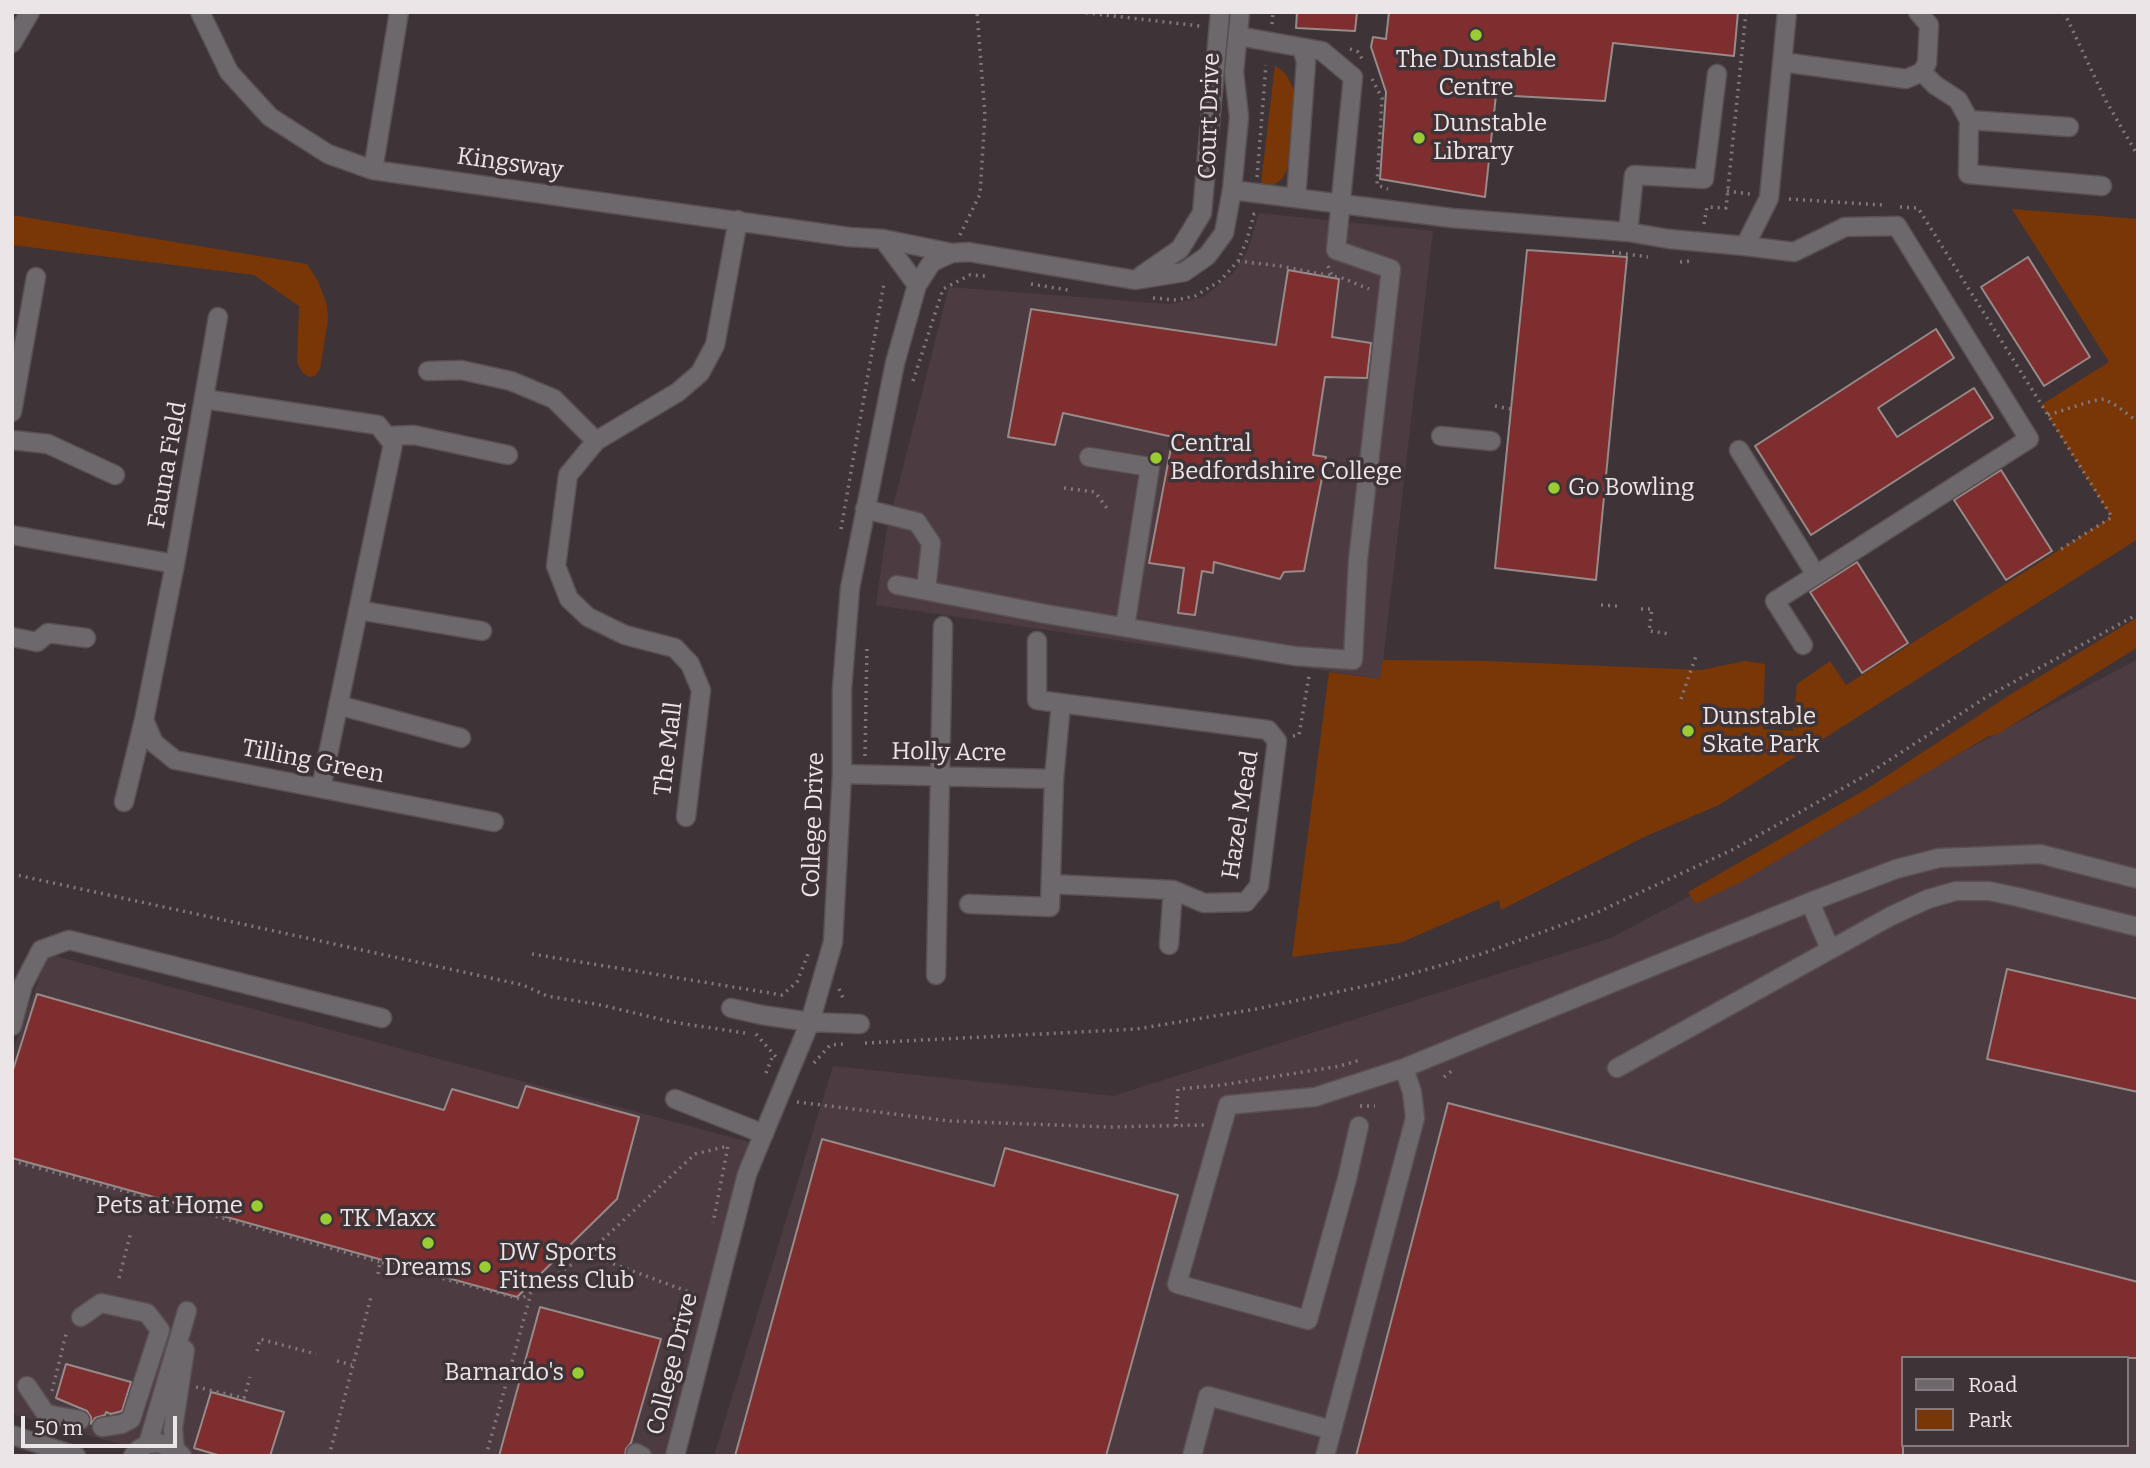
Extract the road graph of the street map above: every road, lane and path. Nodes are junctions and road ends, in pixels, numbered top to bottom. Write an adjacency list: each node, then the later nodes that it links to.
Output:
1 (30, 12): 12 (street)
2 (200, 12): 24 (street, Kingsway)
3 (399, 12): 24 (street)
4 (977, 12): 35 (path)
5 (1079, 12): 10 (path)
6 (1240, 12): 11 (street, Court Drive)
7 (1787, 12): 15 (street)
8 (2064, 12): 23 (path)
9 (1924, 14): 18 (street)
10 (1216, 20): 41 (street)
11 (1238, 36): 14 (street); 27 (street, Court Drive)
12 (12, 43)
13 (1346, 47): 16 (path)
14 (1302, 48): 29 (street); 30 (street)
15 (1782, 62): 18 (street); 36 (street)
16 (1364, 64)
17 (1266, 65): 25 (path)
18 (1922, 72): 21 (street)
19 (1717, 74): 33 (street)
20 (1370, 75): 28 (path)
21 (1969, 120): 22 (street); 26 (street)
22 (2069, 127)
23 (2138, 156)
24 (373, 170): 32 (street, Kingsway)
25 (1257, 179)
26 (2102, 187)
27 (1233, 190): 29 (street); 41 (street, Court Drive)
28 (1397, 192)
29 (1296, 198): 30 (street)
30 (1341, 204): 33 (street); 46 (street)
31 (1254, 214): 38 (path)
32 (738, 220): 34 (street, Kingsway); 62 (street, The Mall)
33 (1628, 232): 36 (street)
34 (883, 239): 37 (street, Kingsway); 44 (street)
35 (972, 239)
36 (1745, 246): 73 (street)
37 (952, 253): 41 (street); 44 (street, College Drive)
38 (1238, 261): 46 (path); 47 (path)
39 (986, 276): 51 (path)
40 (36, 277): 49 (street)
41 (1135, 280)
42 (884, 283): 58 (path)
43 (1025, 283): 45 (path)
44 (917, 285): 69 (street, College Drive)
45 (1077, 291)
46 (1388, 296): 91 (street)
47 (1151, 298)
48 (218, 317): 52 (street, Fauna Field)
49 (17, 360): 55 (street)
50 (428, 371): 62 (street)
51 (910, 390)
52 (204, 398): 59 (street); 72 (street, Fauna Field)
53 (1495, 406): 54 (path)
54 (1511, 409)
55 (12, 412)
56 (2048, 415): 57 (path)
57 (2138, 422)
58 (858, 432)
59 (387, 436): 65 (street); 79 (street)
60 (1441, 436): 63 (street)
61 (12, 440): 67 (street)
62 (596, 441): 104 (street, The Mall)
63 (1491, 441)
64 (1739, 450): 73 (street)
65 (508, 455)
66 (1089, 457): 82 (street)
67 (115, 475)
68 (1064, 488): 70 (path)
69 (865, 509): 75 (street); 99 (street, College Drive)
70 (1109, 511)
71 (12, 535): 72 (street)
72 (175, 564): 95 (street)
73 (1816, 575): 89 (street)
74 (897, 585): 75 (street)
75 (926, 590): 82 (street)
76 (1601, 605): 77 (path)
77 (1617, 606)
78 (1641, 609): 84 (path)
79 (358, 610): 83 (street); 94 (street)
80 (2138, 614): 123 (path)
81 (943, 626): 100 (street)
82 (1125, 627): 91 (street)
83 (482, 631)
84 (1670, 634)
85 (12, 637): 86 (street)
86 (86, 638)
87 (867, 641): 98 (path)
88 (1037, 641): 93 (street, Hazel Mead)
89 (1803, 645)
90 (1698, 653): 92 (path)
91 (1312, 657): 97 (path)
92 (1681, 699)
93 (1061, 704): 97 (street, Hazel Mead); 101 (street)
94 (338, 705): 96 (street); 102 (street)
95 (144, 720): 102 (street, Tilling Green); 103 (street)
96 (461, 738)
97 (1277, 741): 109 (street, Hazel Mead)
98 (865, 758)
99 (842, 774): 100 (street, Holly Acre); 120 (street, College Drive)
100 (940, 778): 101 (street, Holly Acre); 116 (street)
101 (1054, 779): 108 (street)
102 (321, 788): 105 (street, Tilling Green)
103 (124, 802)
104 (686, 817)
105 (494, 822)
106 (12, 874): 125 (path)
107 (2138, 879): 110 (street)
108 (1051, 884): 109 (street, Hazel Mead); 111 (street)
109 (1173, 890): 113 (street)
110 (1810, 902): 114 (street); 127 (street)
111 (969, 904)
112 (2138, 927): 114 (street)
113 (1169, 946)
114 (1830, 950): 128 (street)
115 (532, 954): 117 (path)
116 (936, 975)
117 (768, 991)
118 (731, 1008): 120 (street)
119 (382, 1018): 122 (street)
120 (810, 1022): 121 (street); 133 (street, College Drive)
121 (860, 1024)
122 (12, 1026)
123 (858, 1043)
124 (844, 1044): 129 (path)
125 (773, 1055)
126 (1366, 1058): 130 (path)
127 (1404, 1068): 132 (street); 157 (street)
128 (1617, 1068)
129 (809, 1069)
130 (801, 1091)
131 (675, 1099): 133 (street)
132 (1359, 1126)
133 (764, 1133): 165 (street, College Drive)
134 (728, 1146): 139 (path)
135 (12, 1161): 136 (path)
136 (143, 1196): 137 (path); 140 (path)
137 (139, 1211)
138 (131, 1233): 142 (path)
139 (587, 1254): 143 (path); 144 (path)
140 (380, 1262): 141 (path); 143 (path)
141 (378, 1274)
142 (120, 1278)
143 (531, 1293): 164 (path)
144 (699, 1295)
145 (371, 1297): 150 (path)
146 (74, 1322): 154 (path); 156 (street)
147 (257, 1351): 148 (path)
148 (316, 1354)
149 (337, 1361): 150 (path)
150 (353, 1366): 163 (path)
151 (250, 1377): 153 (path)
152 (27, 1386): 154 (street)
153 (192, 1398)
154 (46, 1414): 155 (street)
155 (80, 1420)
156 (102, 1427)
157 (1332, 1430): 166 (street); 167 (street)
158 (12, 1435): 161 (street)
159 (148, 1444): 160 (street); 160 (street); 162 (street)
160 (178, 1452)
161 (76, 1456)
162 (133, 1456)
163 (329, 1456)
164 (486, 1456)
165 (675, 1456)
166 (1192, 1456)
167 (1325, 1456)

